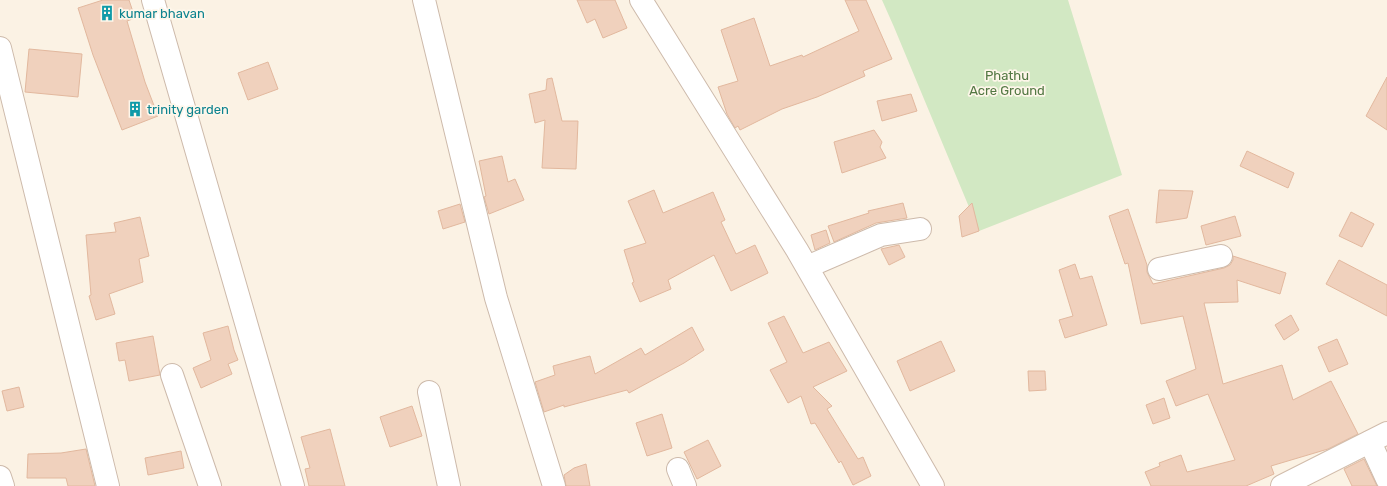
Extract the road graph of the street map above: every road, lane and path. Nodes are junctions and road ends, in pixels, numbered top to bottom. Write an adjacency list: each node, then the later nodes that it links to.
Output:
1 (153, 0): 17 (street)
2 (424, 0): 19 (street)
3 (641, 0): 7 (street)
4 (0, 48): 15 (street)
5 (920, 229): 7 (street)
6 (1221, 256): 8 (street)
7 (807, 267): 20 (street)
8 (1158, 268)
9 (172, 375): 16 (street)
10 (429, 392): 18 (street)
11 (1378, 437): 13 (street); 21 (street)
12 (0, 476): 14 (street)
13 (1387, 479)
14 (3, 486)
15 (108, 486)
16 (210, 486)
17 (293, 486)
18 (449, 486)
19 (554, 486)
20 (933, 486)
21 (1282, 486)

